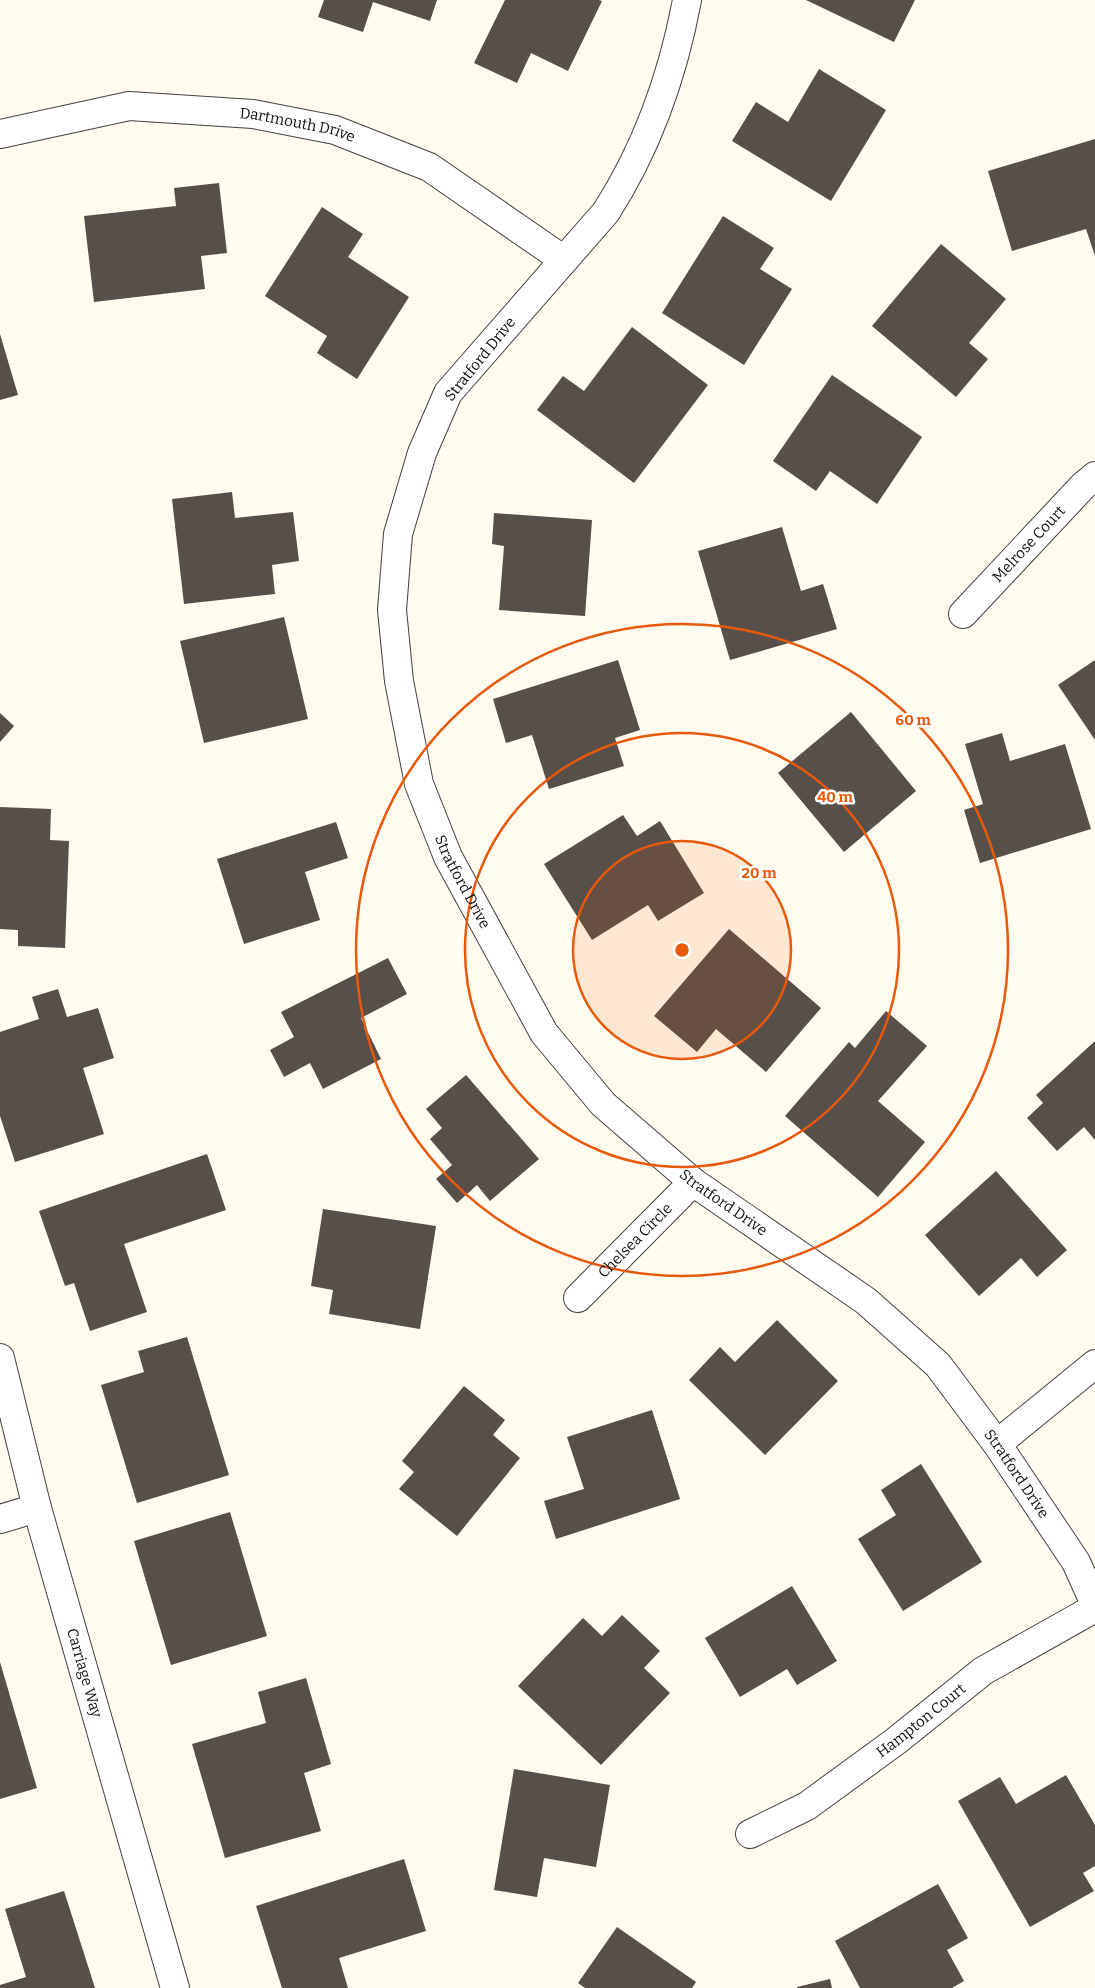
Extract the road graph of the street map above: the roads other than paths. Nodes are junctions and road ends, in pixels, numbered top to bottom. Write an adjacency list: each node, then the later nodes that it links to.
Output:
1 (687, 0): 3 (street, Stratford Drive)
2 (0, 134): 3 (street, Dartmouth Drive)
3 (564, 260): 6 (street, Stratford Drive)
4 (1095, 476): 5 (street, Melrose Court)
5 (964, 614)
6 (693, 1182): 7 (street, Chelsea Circle); 10 (street, Stratford Drive)
7 (578, 1298)
8 (0, 1358): 11 (street, Carriage Way)
9 (1095, 1364): 10 (street)
10 (997, 1444): 13 (street, Stratford Drive)
11 (36, 1508): 12 (street); 16 (street, Carriage Way)
12 (0, 1519)
13 (1095, 1604)
14 (1095, 1608): 15 (street, Hampton Court)
15 (750, 1834)
16 (175, 1988)

